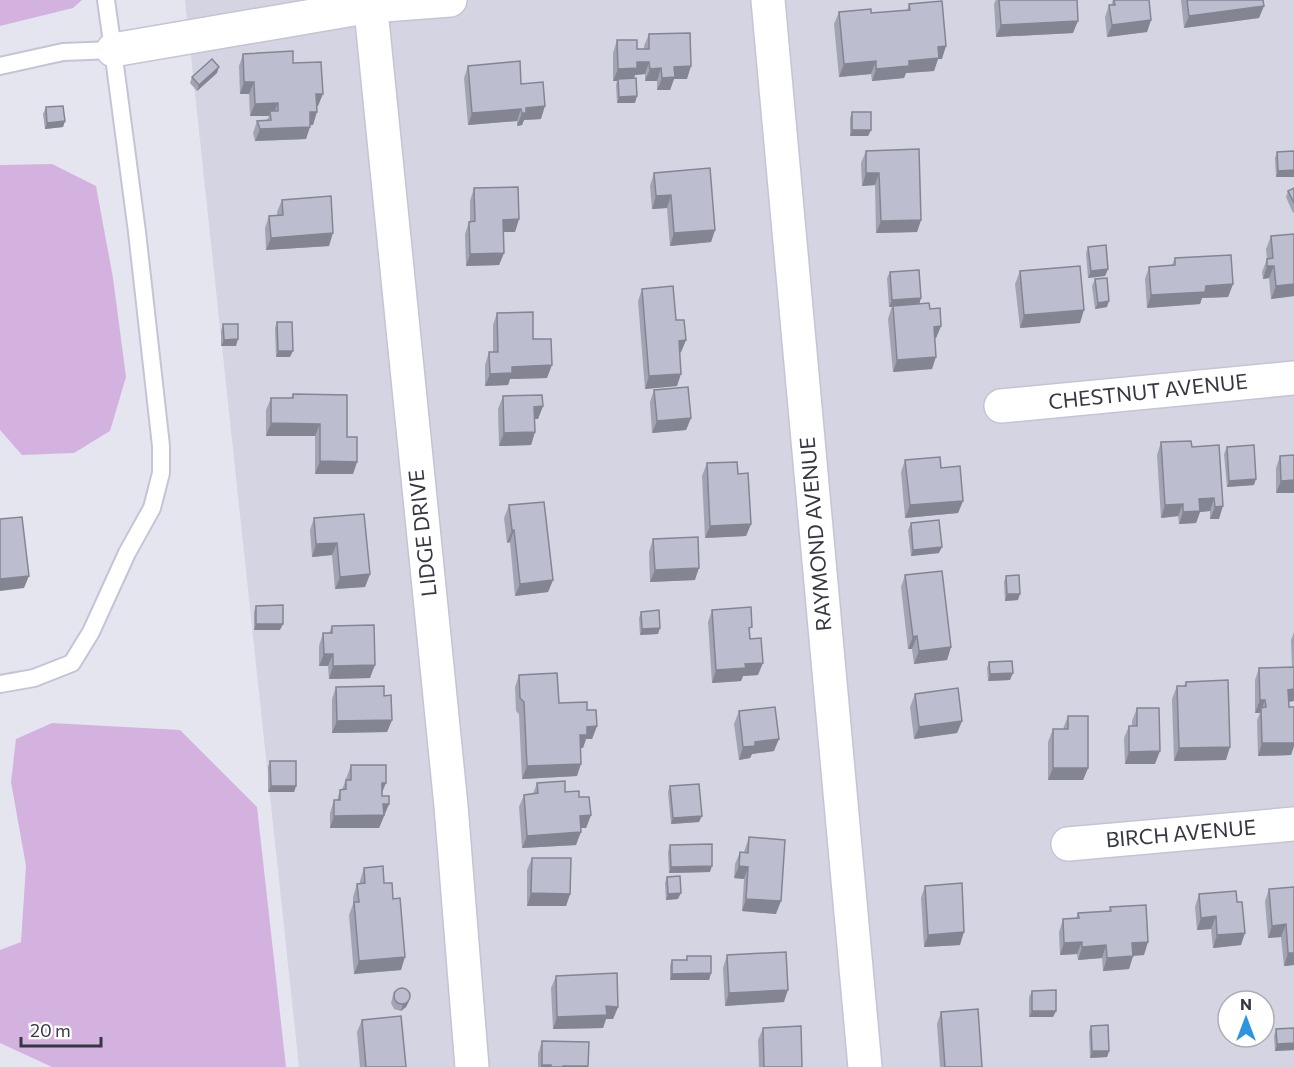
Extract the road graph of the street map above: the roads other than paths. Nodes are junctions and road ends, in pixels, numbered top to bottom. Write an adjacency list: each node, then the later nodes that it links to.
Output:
1 (106, 0): 5 (lane)
2 (450, 0): 4 (street)
3 (768, 0): 13 (street, RAYMOND AVENUE)
4 (371, 3): 5 (street); 12 (street, LIDGE DRIVE)
5 (113, 50): 6 (lane); 9 (lane)
6 (0, 66)
7 (1294, 378): 8 (street, CHESTNUT AVENUE)
8 (1001, 406)
9 (0, 684)
10 (1294, 824): 11 (street, BIRCH AVENUE)
11 (1068, 844)
12 (472, 1067)
13 (865, 1067)

